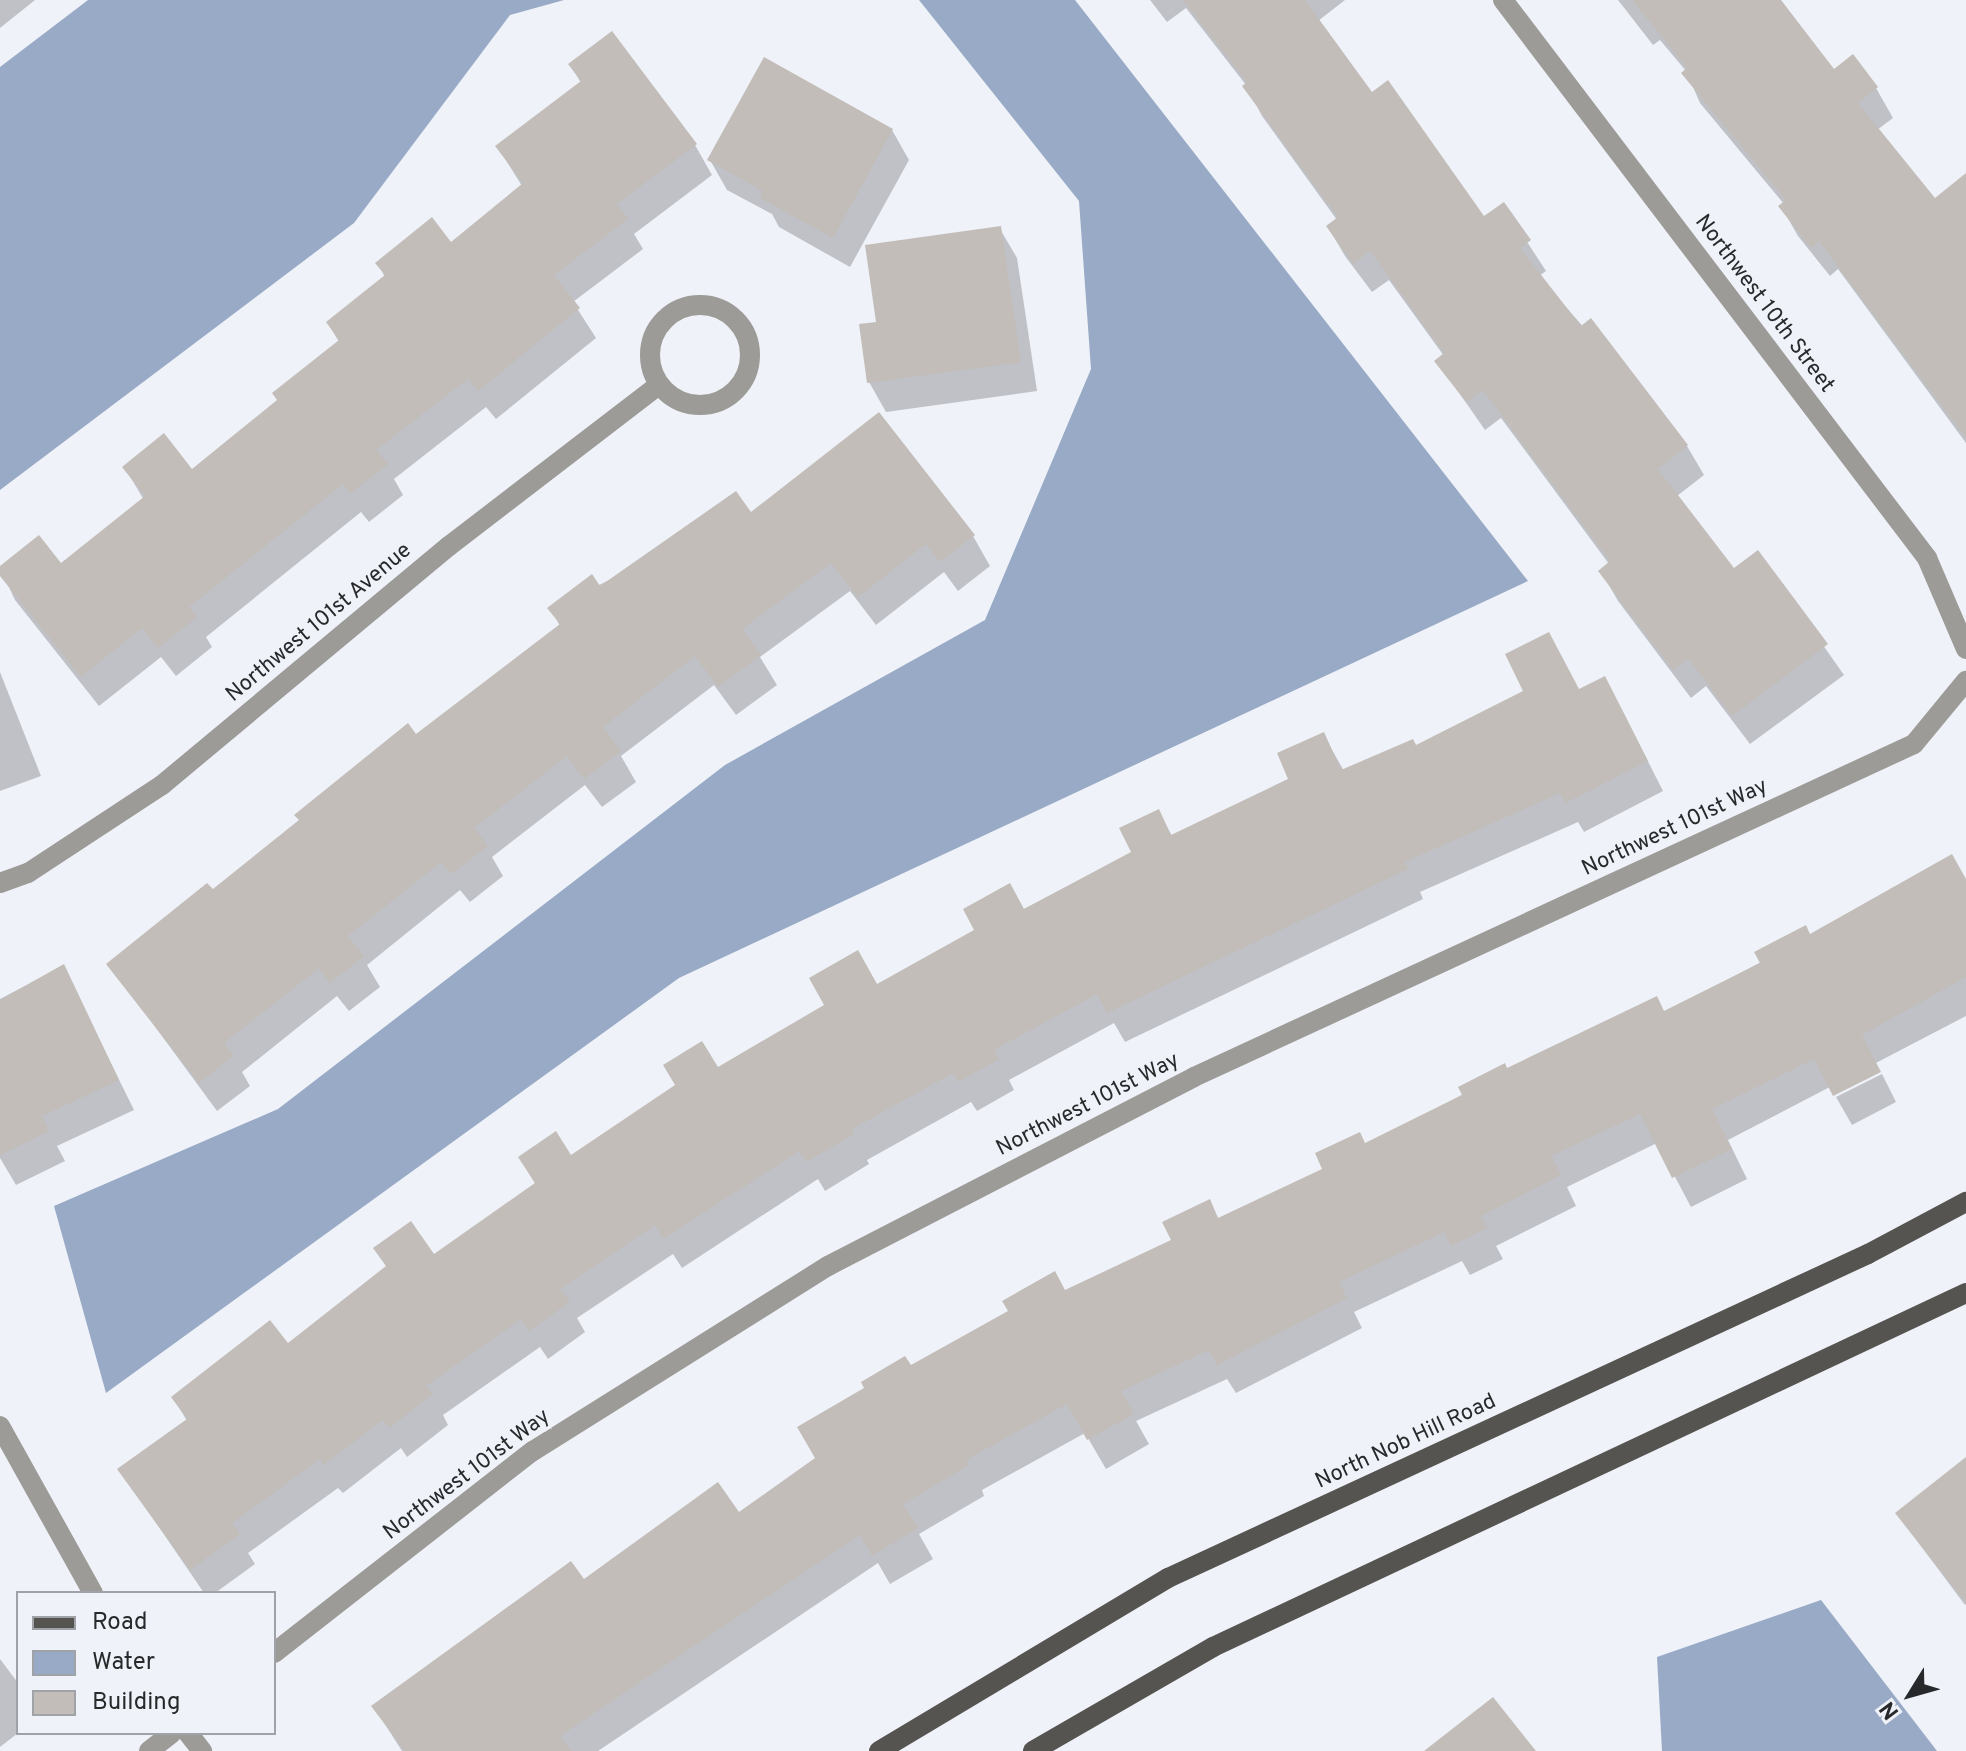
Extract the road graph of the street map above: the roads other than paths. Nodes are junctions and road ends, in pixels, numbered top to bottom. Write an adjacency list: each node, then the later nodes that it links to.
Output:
1 (1503, 0): 3 (street, Northwest 10th Street)
2 (659, 385): 2 (street); 5 (street, Northwest 101st Avenue)
3 (1966, 649)
4 (1966, 681): 10 (street, Northwest 101st Way)
5 (0, 883)
6 (1966, 1202): 15 (main road, North Nob Hill Road)
7 (1966, 1293): 16 (main road)
8 (0, 1426): 9 (street)
9 (92, 1591)
10 (276, 1651)
11 (169, 1735): 13 (street)
12 (190, 1735): 14 (street)
13 (149, 1751)
14 (202, 1751)
15 (879, 1751)
16 (1033, 1751)

